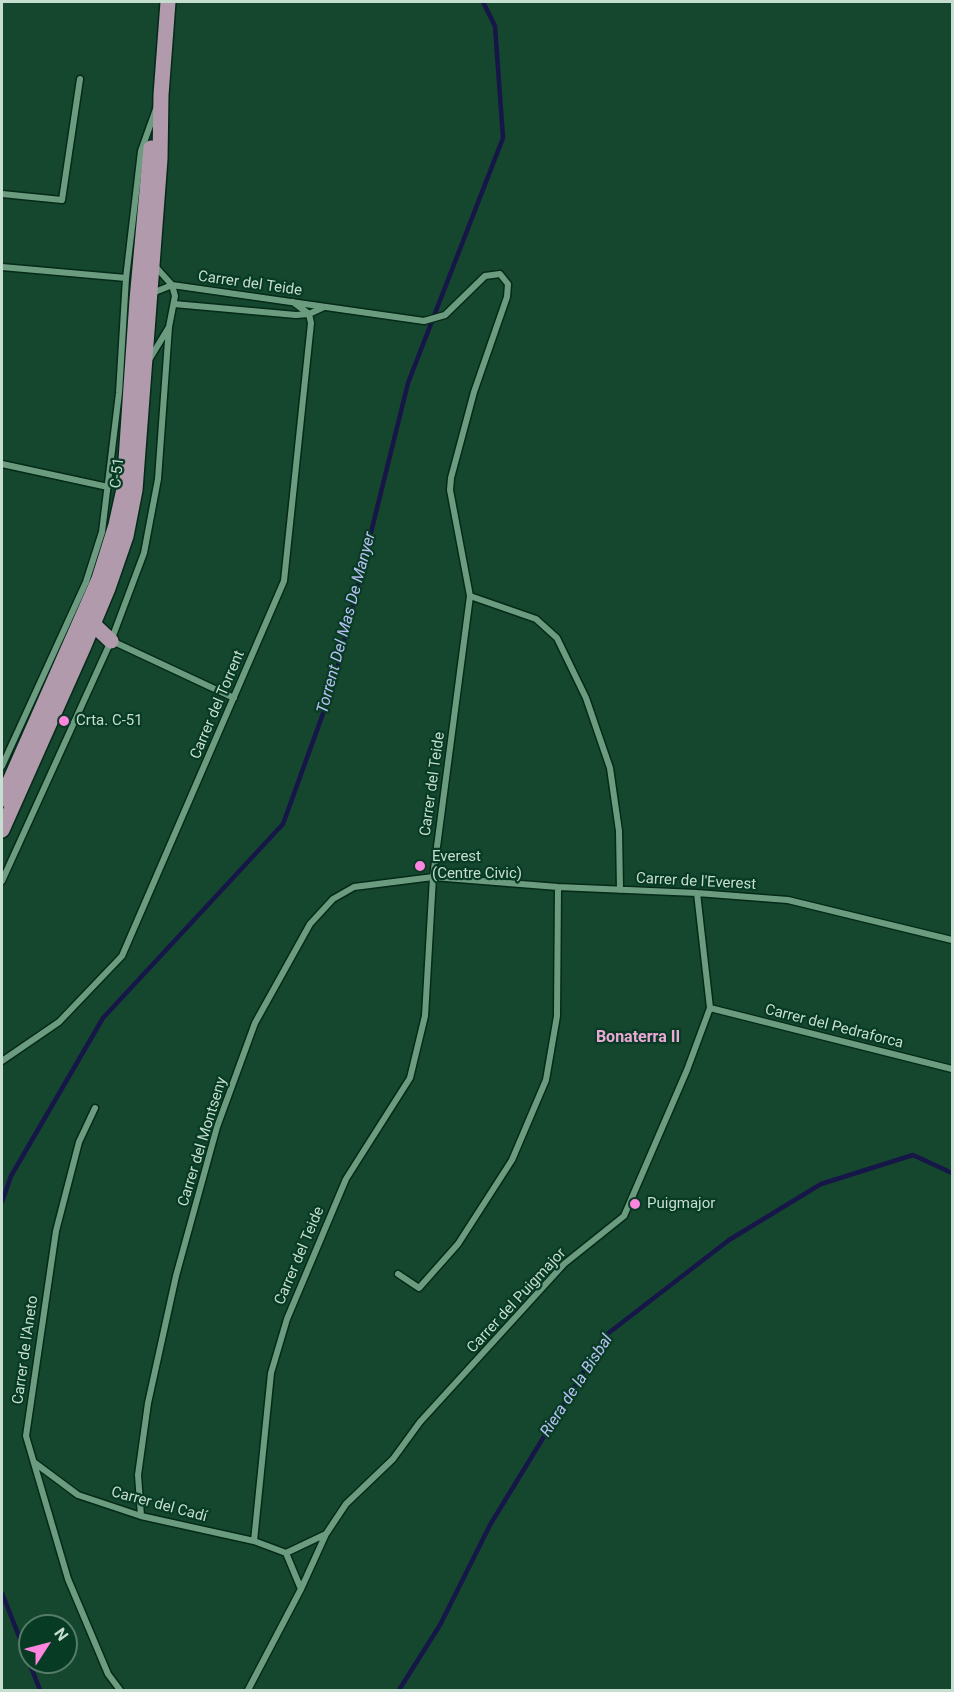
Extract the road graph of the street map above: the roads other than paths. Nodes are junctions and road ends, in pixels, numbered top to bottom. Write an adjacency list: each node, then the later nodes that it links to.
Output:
1 (168, 2): 3 (main road, C-51)
2 (80, 79): 4 (street)
3 (161, 95): 5 (main road, C-51); 7 (street); 15 (main road, C-51)
4 (2, 194)
5 (152, 263): 8 (street); 9 (main road, C-51)
6 (2, 267): 7 (street)
7 (126, 278): 17 (street)
8 (172, 285): 9 (street); 10 (street, Carrer del Teide); 11 (street)
9 (150, 294): 15 (main road, C-51)
10 (292, 302): 12 (street, Carrer del Teide); 13 (street)
11 (174, 304): 13 (street, Carrer del Teide); 14 (street)
12 (325, 306): 13 (street, Carrer del Teide); 21 (street, Carrer del Teide)
13 (309, 314): 24 (street, Carrer del Torrent)
14 (169, 327): 15 (street); 23 (street)
15 (138, 370): 16 (main road, C-51); 22 (main road, C-51)
16 (128, 432): 17 (street); 20 (main road, C-51)
17 (112, 451): 19 (street)
18 (2, 464): 19 (street)
19 (108, 487): 25 (street)
20 (120, 503): 22 (main road); 25 (main road, C-51)
21 (470, 596): 29 (street, Carrer del Teide); 32 (street)
22 (93, 624): 23 (main road); 28 (main road, C-51)
23 (111, 641): 24 (street); 30 (street)
24 (234, 698): 36 (street, Carrer del Torrent)
25 (6, 763): 26 (main road, C-51); 27 (main road)
26 (2, 799)
27 (2, 814)
28 (2, 830)
29 (433, 877): 31 (street, Carrer de l'Everest); 41 (street, Carrer del Montseny); 43 (street, Carrer del Teide)
30 (2, 881)
31 (558, 887): 32 (street, Carrer de l'Everest); 39 (street)
32 (620, 890): 33 (street, Carrer de l'Everest)
33 (697, 893): 34 (street, Carrer de l'Everest); 35 (street, Carrer del Puigmajor)
34 (952, 940)
35 (710, 1008): 37 (street, Carrer del Pedraforca); 42 (street, Carrer del Puigmajor)
36 (2, 1061)
37 (952, 1069)
38 (95, 1108): 40 (street, Carrer de l'Aneto)
39 (398, 1274)
40 (34, 1463): 41 (street, Carrer del Cadí); 46 (street, Carrer de l'Aneto)
41 (141, 1516): 43 (street, Carrer del Cadí)
42 (326, 1534): 44 (street); 45 (street, Carrer del Puigmajor)
43 (254, 1541): 44 (street, Carrer del Cadí)
44 (286, 1553): 45 (street)
45 (301, 1588): 47 (street, Carrer del Puigmajor)
46 (120, 1690)
47 (248, 1690)

